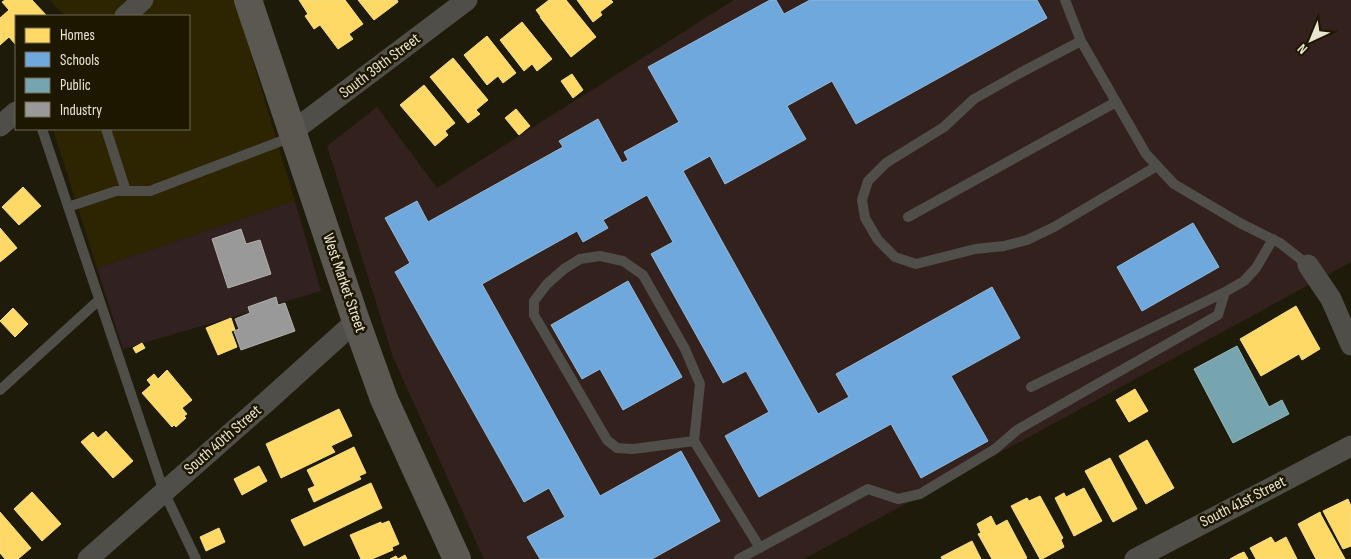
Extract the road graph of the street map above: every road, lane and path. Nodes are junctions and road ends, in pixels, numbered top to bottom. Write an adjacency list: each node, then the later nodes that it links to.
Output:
1 (143, 0): 5 (street)
2 (248, 0): 12 (street, West Market Street)
3 (467, 0): 12 (street, South 39th Street)
4 (1065, 0): 6 (lane)
5 (126, 15)
6 (1081, 40): 7 (lane); 13 (lane)
7 (1116, 102): 13 (lane); 16 (lane)
8 (15, 113): 9 (street)
9 (0, 126)
10 (42, 130): 15 (lane)
11 (106, 130): 14 (lane)
12 (294, 133): 14 (lane); 21 (street, West Market Street)
13 (1158, 166): 17 (lane)
14 (126, 191): 15 (lane)
15 (68, 207): 20 (lane)
16 (908, 217)
17 (1272, 239): 18 (lane); 19 (lane)
18 (1308, 265): 22 (street)
19 (1225, 292): 23 (lane); 28 (lane)
20 (99, 300): 24 (lane); 27 (lane)
21 (356, 321): 27 (street, South 40th Street); 31 (street, West Market Street)
22 (1351, 345)
23 (1031, 387)
24 (0, 390)
25 (694, 441): 25 (lane); 28 (lane)
26 (1351, 446): 33 (street, South 41st Street)
27 (164, 492): 29 (street, South 40th Street); 30 (lane)
28 (760, 548): 32 (lane)
29 (88, 559)
30 (196, 559)
31 (457, 559)
32 (739, 559)
33 (1135, 559)

